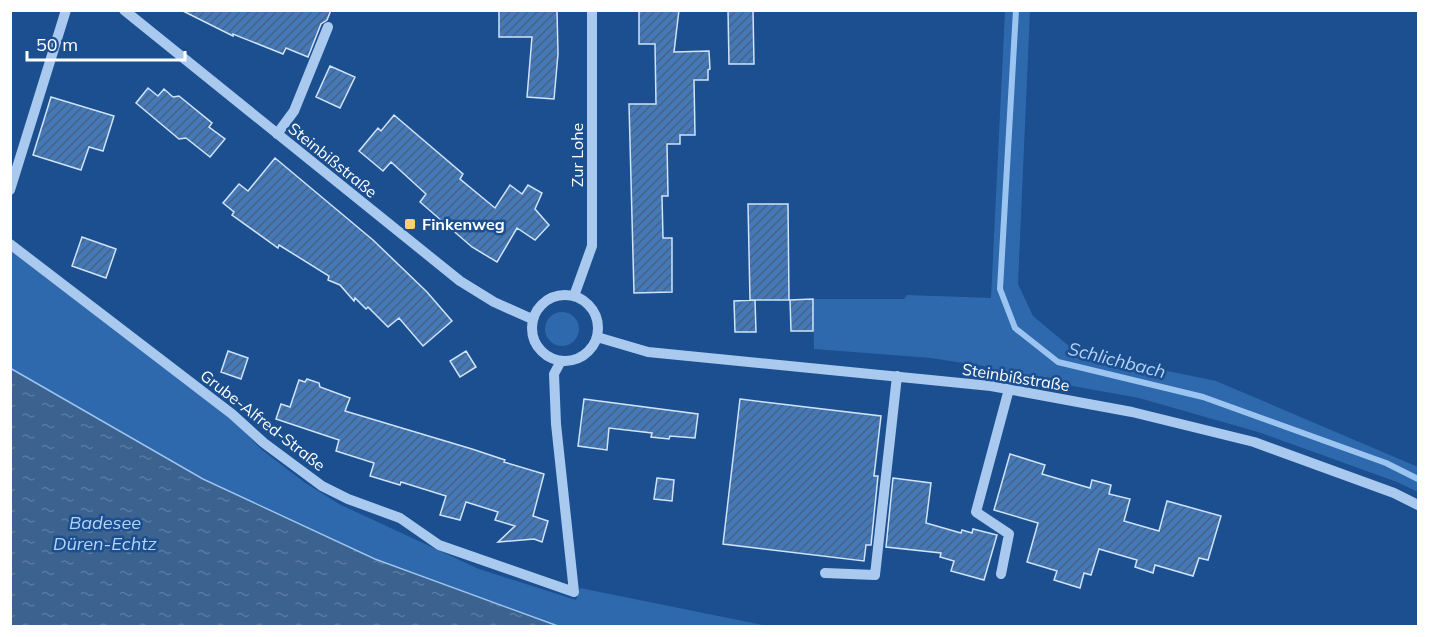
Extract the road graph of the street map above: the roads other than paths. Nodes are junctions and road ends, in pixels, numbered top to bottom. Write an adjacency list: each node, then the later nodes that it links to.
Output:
1 (66, 10): 6 (street)
2 (124, 10): 5 (street, Steinbißstraße)
3 (592, 10): 8 (street, Zur Lohe)
4 (328, 27): 5 (street)
5 (277, 134): 9 (street, Steinbißstraße)
6 (10, 190)
7 (10, 243): 11 (street, Grube-Alfred-Straße)
8 (574, 296): 9 (street); 10 (street)
9 (532, 319): 11 (street)
10 (597, 337): 11 (street); 12 (street, Steinbißstraße)
11 (561, 361)
12 (897, 376): 13 (street, Steinbißstraße); 15 (street)
13 (1009, 389): 14 (street, Steinbißstraße); 16 (street)
14 (1419, 505)
15 (825, 573)
16 (1000, 574)

